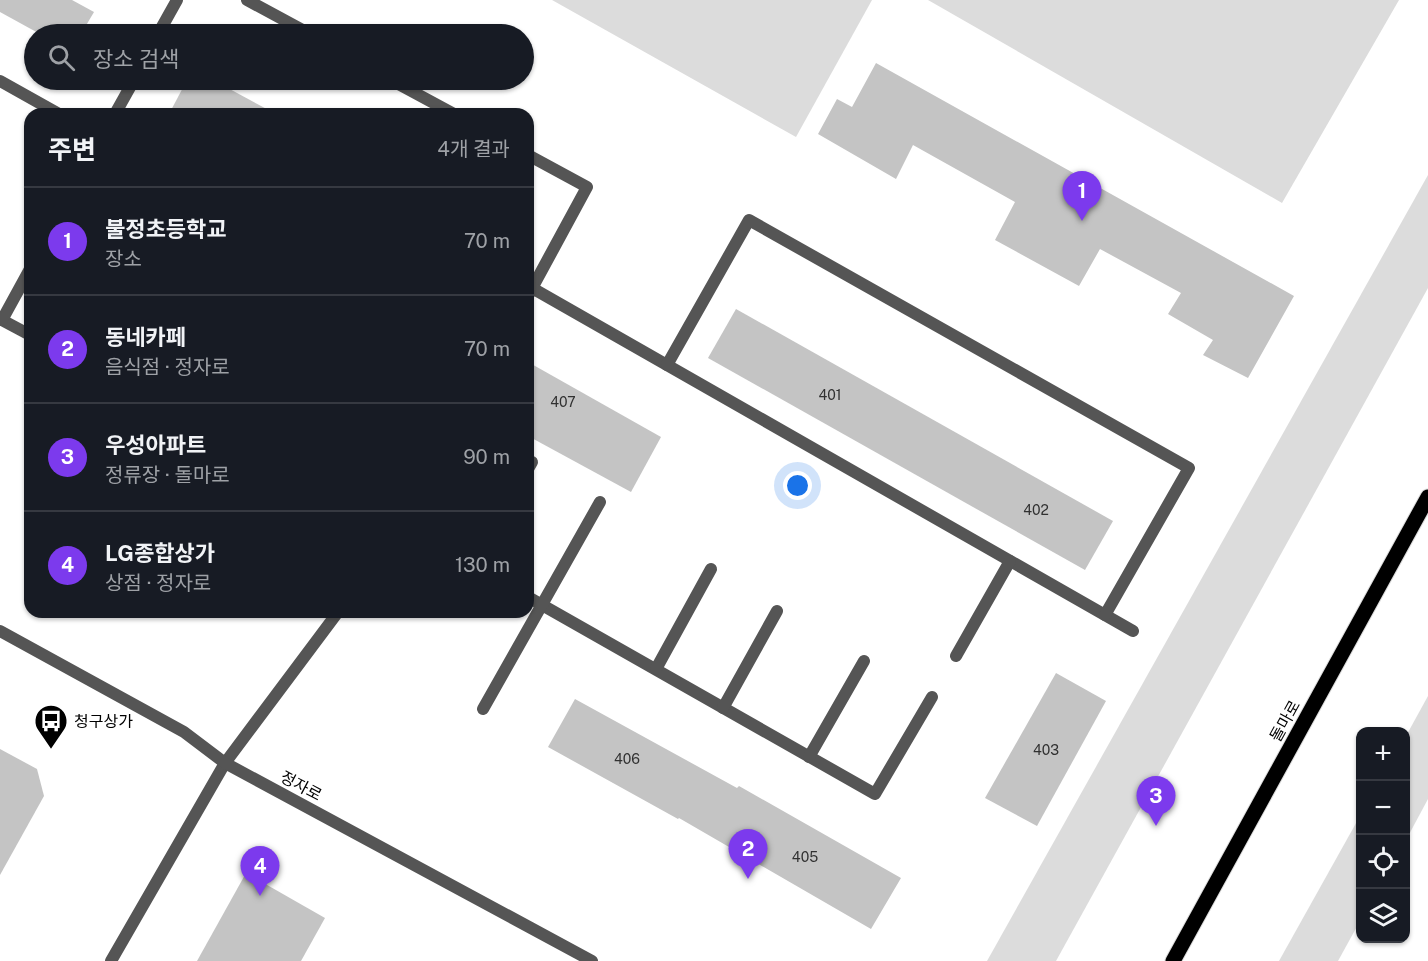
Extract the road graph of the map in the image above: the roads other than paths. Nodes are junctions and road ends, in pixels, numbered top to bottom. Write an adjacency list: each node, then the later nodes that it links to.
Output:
1 (177, 0): 3 (street)
2 (247, 0): 4 (street)
3 (164, 24)
4 (291, 24)
5 (0, 81): 8 (street)
6 (128, 90): 9 (street)
7 (410, 90): 10 (street)
8 (48, 108)
9 (118, 108)
10 (443, 108)
11 (534, 158): 13 (street)
12 (24, 279): 15 (street)
13 (534, 285)
14 (534, 294): 17 (street)
15 (1, 319): 16 (street)
16 (24, 332)
17 (667, 365): 20 (street); 25 (street)
18 (1428, 497): 39 (main road, 돌마로)
19 (600, 502): 23 (street)
20 (1010, 561): 25 (street); 29 (street)
21 (711, 569): 31 (street)
22 (534, 600): 23 (street)
23 (542, 605): 31 (street); 34 (street)
24 (777, 611): 33 (street)
25 (1105, 615): 28 (street)
26 (334, 618): 36 (street)
27 (0, 631): 36 (street, 정자로)
28 (1133, 631)
29 (956, 656)
30 (864, 661): 35 (street)
31 (656, 669): 33 (street)
32 (932, 697): 35 (street)
33 (723, 708): 35 (street)
34 (483, 709)
35 (809, 757)
36 (225, 764): 37 (street); 38 (street, 정자로)
37 (111, 961)
38 (592, 961)
39 (1173, 961)

